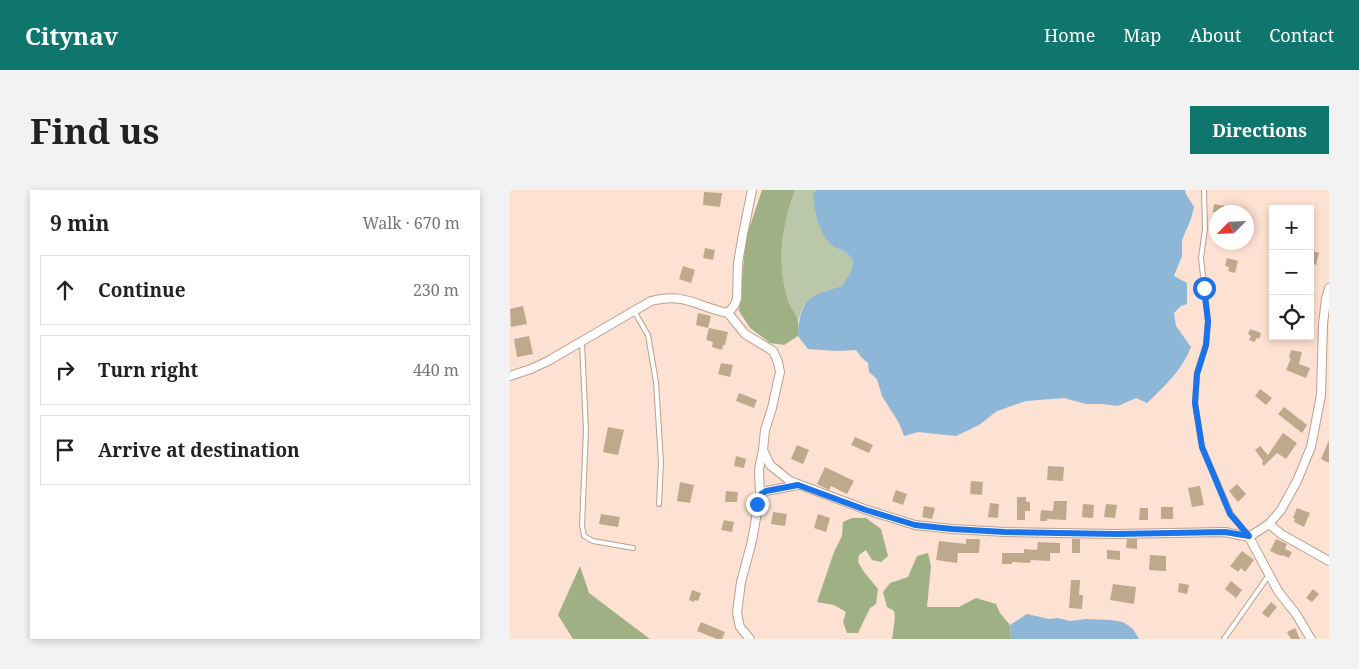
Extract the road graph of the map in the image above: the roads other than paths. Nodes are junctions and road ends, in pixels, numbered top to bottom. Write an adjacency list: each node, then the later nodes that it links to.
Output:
1 (752, 190): 5 (street)
2 (1204, 190): 13 (lane)
3 (1329, 288): 12 (street)
4 (634, 311): 5 (street); 6 (street); 11 (lane)
5 (728, 313): 8 (street)
6 (582, 343): 7 (street); 14 (lane)
7 (510, 376)
8 (762, 450): 9 (street); 10 (street)
9 (798, 485): 10 (street); 13 (street)
10 (760, 495): 17 (street)
11 (659, 504)
12 (1269, 524): 13 (street); 15 (street)
13 (1249, 536): 16 (street)
14 (632, 548)
15 (1329, 561)
16 (1270, 575): 18 (lane); 19 (street)
17 (750, 639)
18 (1224, 639)
19 (1311, 639)

